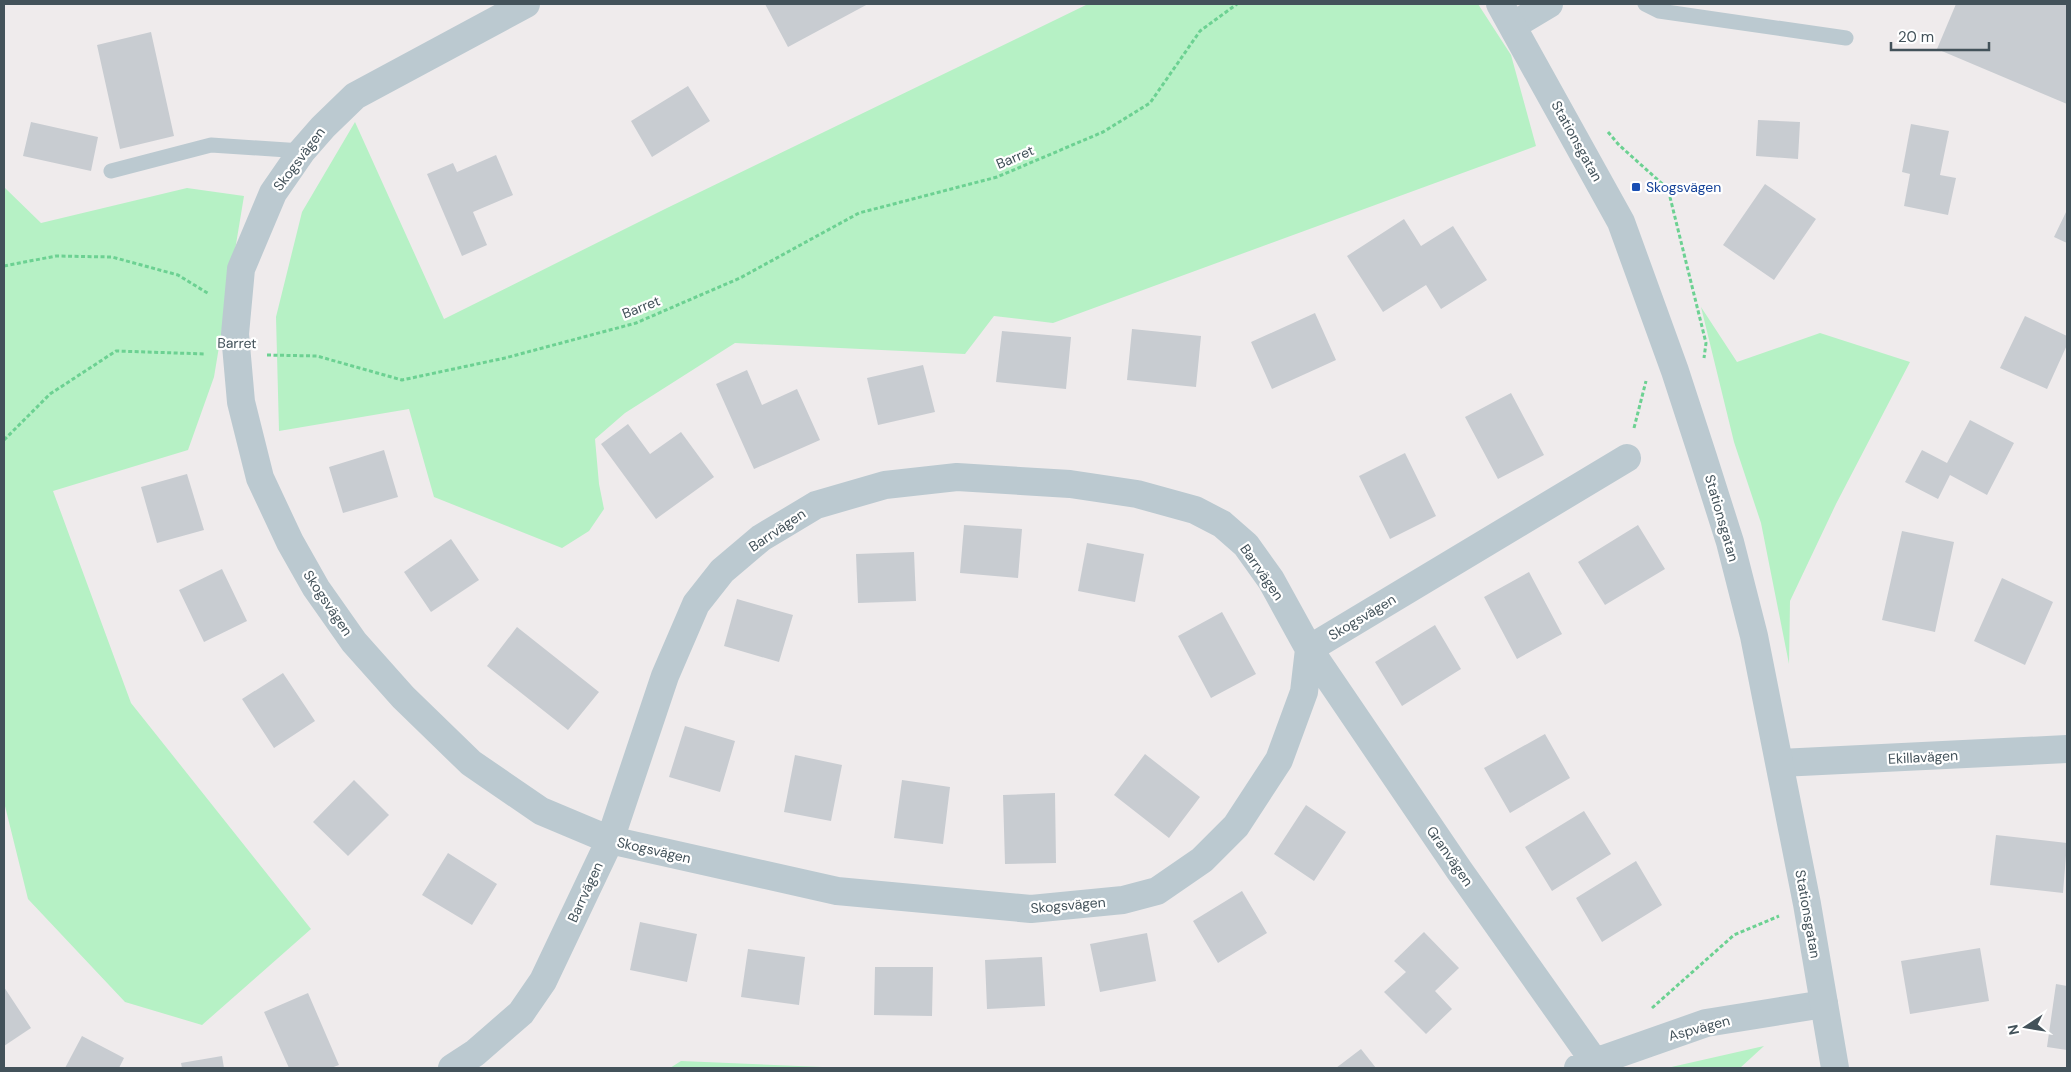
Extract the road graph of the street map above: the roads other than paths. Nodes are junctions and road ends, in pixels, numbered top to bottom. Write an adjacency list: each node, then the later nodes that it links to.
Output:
1 (526, 4): 6 (street, Skogsvägen)
2 (1549, 4): 4 (street)
3 (1645, 4): 5 (lane)
4 (1507, 14): 11 (street, Stationsgatan)
5 (1846, 38)
6 (302, 151): 7 (lane); 12 (street, Skogsvägen)
7 (111, 171)
8 (1627, 458): 9 (street, Skogsvägen)
9 (1309, 649): 12 (street, Skogsvägen); 12 (street, Barrvägen); 14 (street, Granvägen)
10 (2067, 749): 11 (street, Ekillavägen)
11 (1780, 763): 13 (street, Stationsgatan)
12 (610, 840): 15 (street, Barrvägen)
13 (1824, 1004): 14 (street, Aspvägen); 16 (street, Stationsgatan)
14 (1586, 1065)
15 (452, 1068)
16 (1835, 1068)

